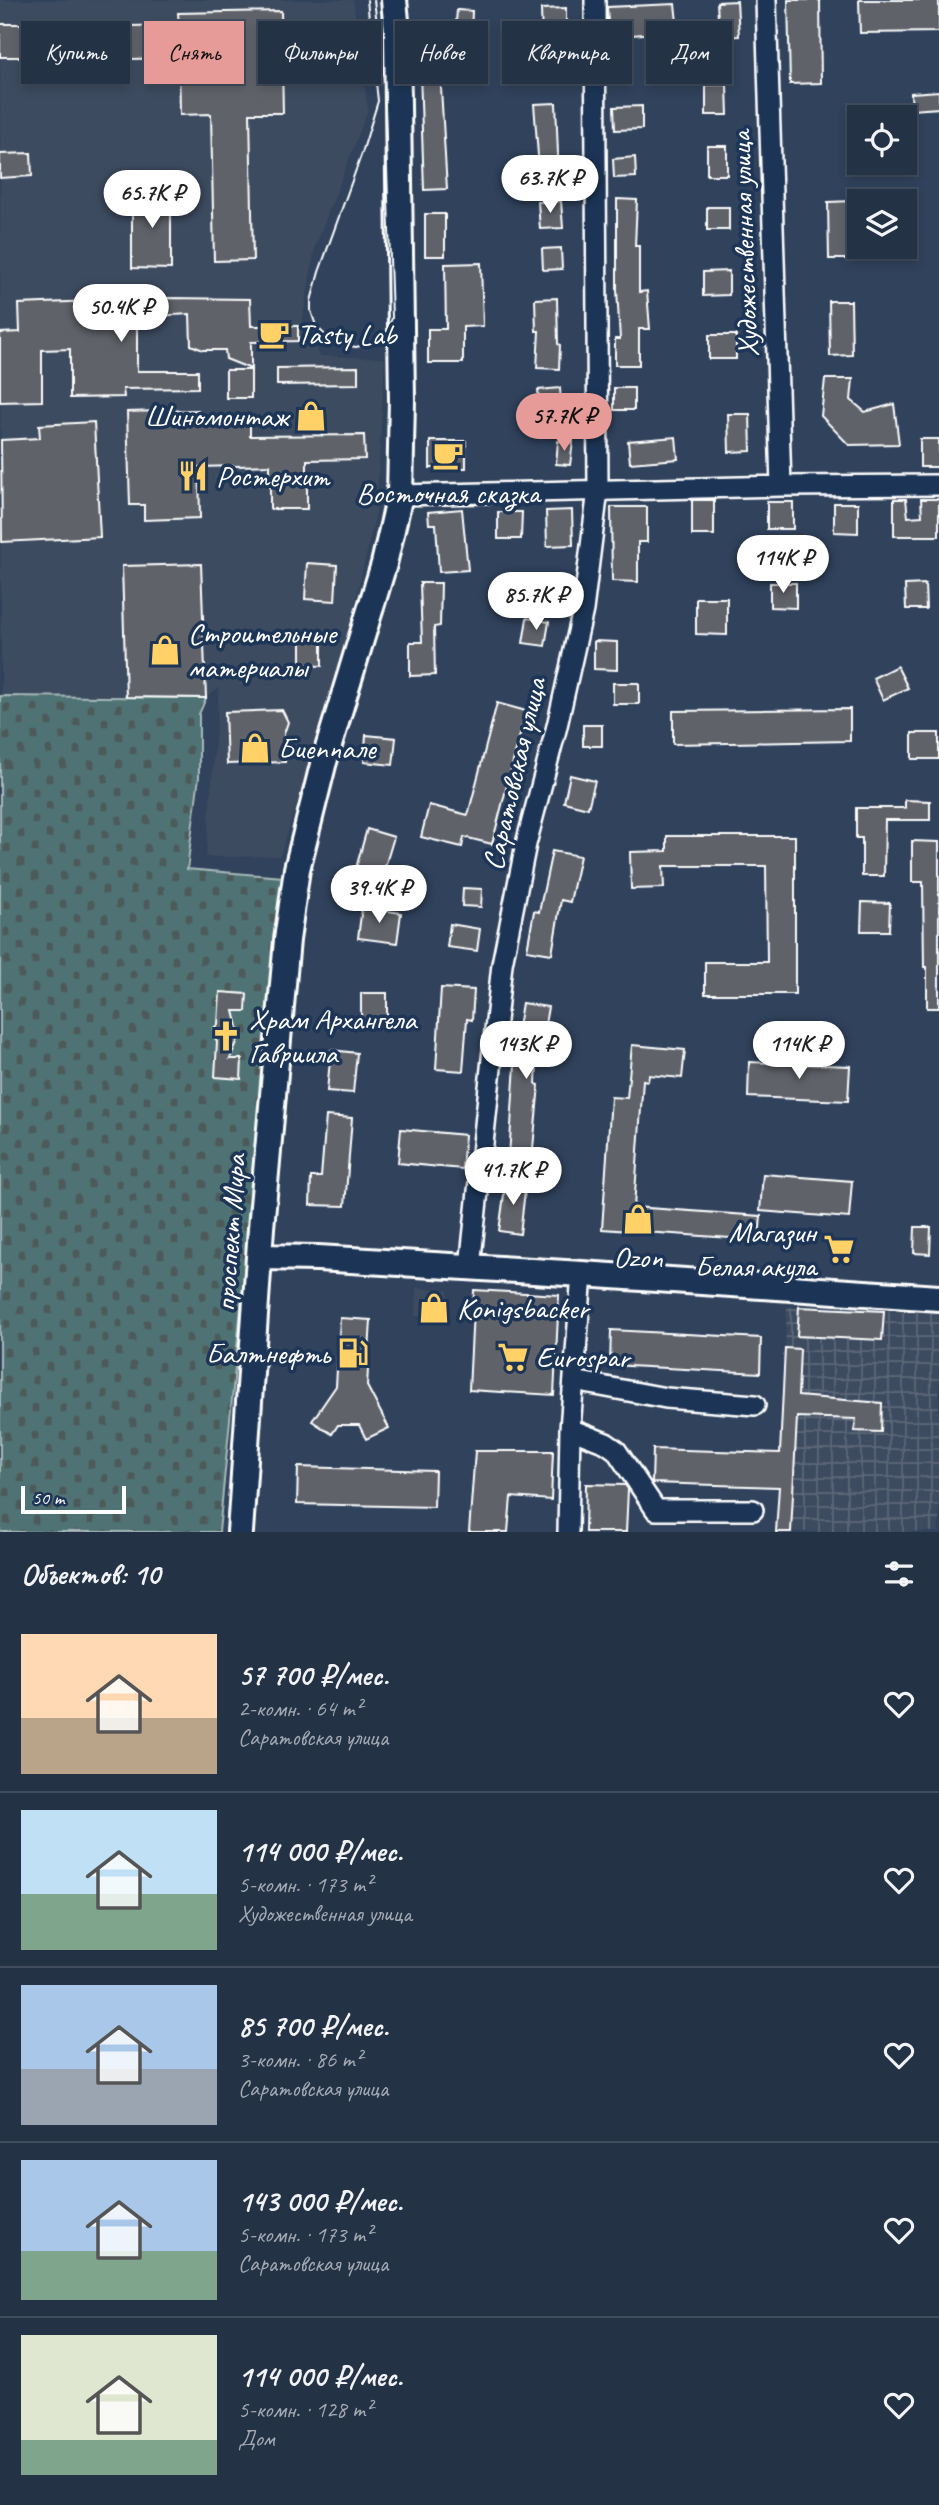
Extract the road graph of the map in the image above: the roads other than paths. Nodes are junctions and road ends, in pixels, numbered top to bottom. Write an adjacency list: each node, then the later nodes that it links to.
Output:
1 (394, 0): 7 (main road, проспект Мира)
2 (595, 0): 6 (street, Саратовская улица)
3 (766, 0): 5 (street, Художественная улица)
4 (939, 485): 5 (street)
5 (781, 486): 6 (street)
6 (598, 490): 7 (street); 9 (street, Саратовская улица)
7 (400, 495): 8 (main road, проспект Мира)
8 (260, 1257): 9 (main road); 16 (main road, проспект Мира)
9 (470, 1267): 10 (main road)
10 (582, 1274): 11 (main road); 12 (street)
11 (939, 1298)
12 (573, 1381): 13 (street); 14 (street)
13 (755, 1405)
14 (570, 1429): 15 (street); 17 (street)
15 (754, 1510)
16 (240, 1532)
17 (568, 1532)

